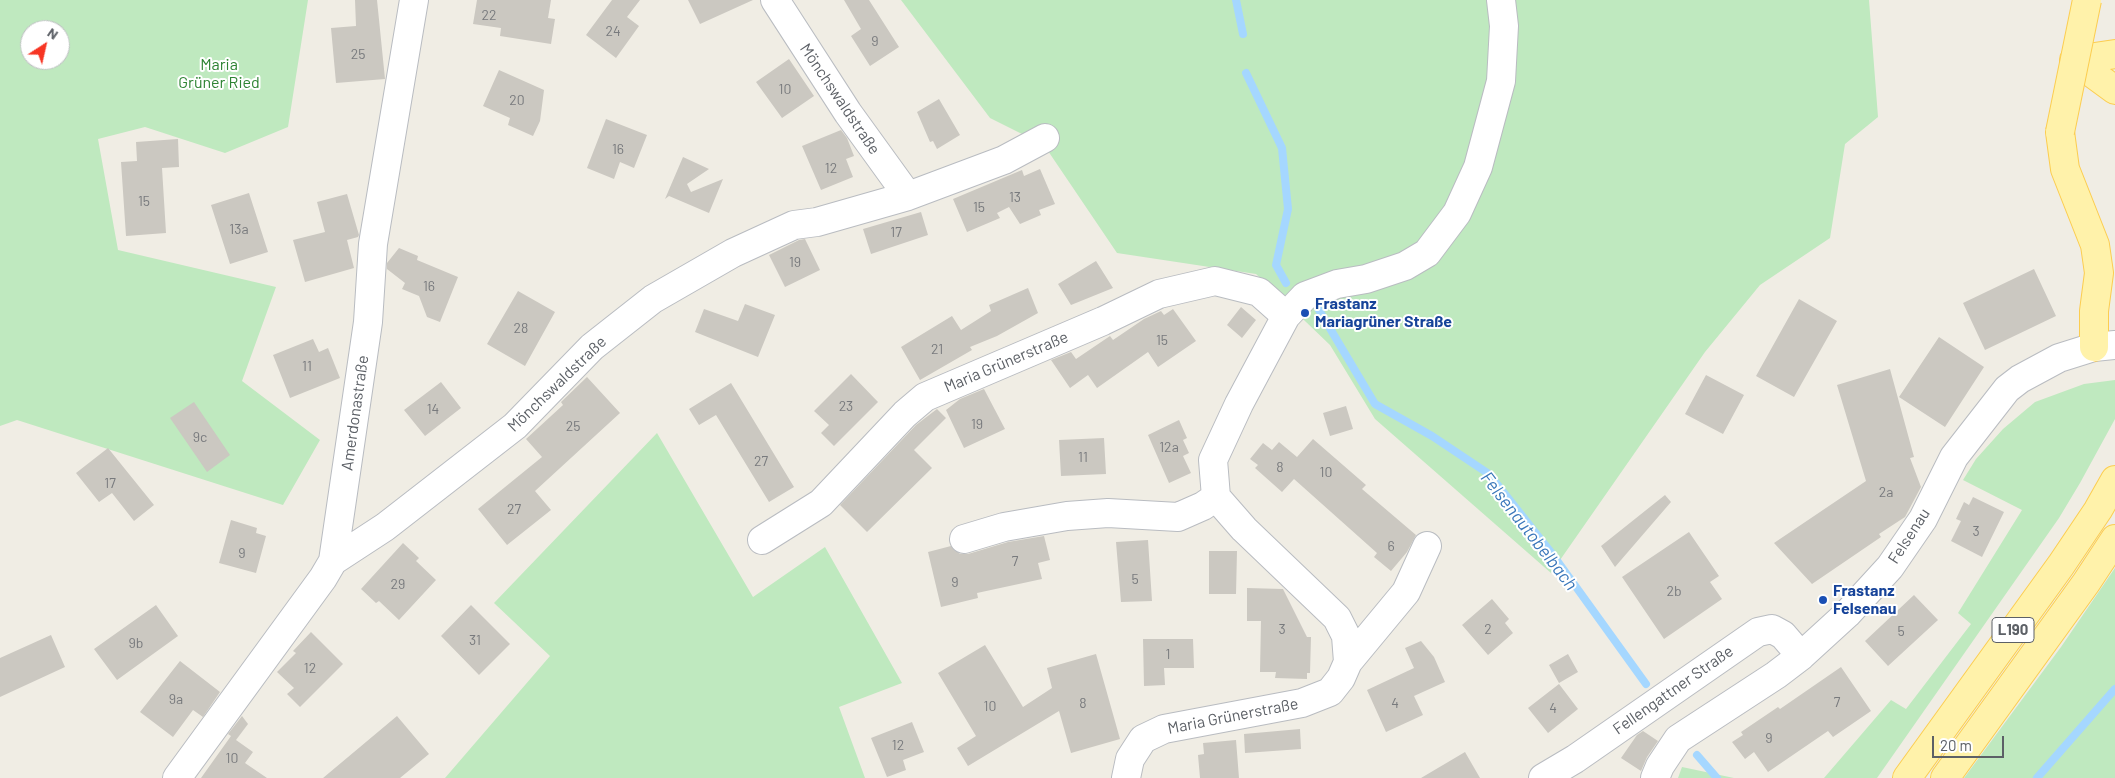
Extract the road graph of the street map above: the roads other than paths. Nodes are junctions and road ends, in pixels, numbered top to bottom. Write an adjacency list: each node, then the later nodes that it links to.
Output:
1 (414, 0): 17 (street, Amerdonastraße)
2 (775, 0): 8 (street, Mönchswaldstraße)
3 (1501, 0): 9 (street)
4 (2087, 0): 10 (main road, bridge)
5 (2115, 54): 6 (main road)
6 (2115, 90)
7 (1045, 138): 8 (street, Mönchswaldstraße)
8 (908, 196): 17 (street, Mönchswaldstraße)
9 (1286, 316): 12 (street); 15 (street, Maria Grünerstraße)
10 (2104, 346): 18 (street, Felsenau)
11 (2115, 480): 24 (main road, L190)
12 (1216, 496): 13 (street); 19 (street)
13 (964, 539)
14 (2115, 539): 25 (main road, L190)
15 (762, 540)
16 (1427, 546): 19 (street, Maria Grünerstraße)
17 (332, 561): 20 (street, Amerdonastraße)
18 (1801, 656): 22 (street, Fellengattner Straße); 23 (street, Felsenau)
19 (1348, 662): 21 (street, Maria Grünerstraße)
20 (177, 778)
21 (1126, 778)
22 (1543, 778)
23 (1655, 778)
24 (1907, 778)
25 (1945, 778)

